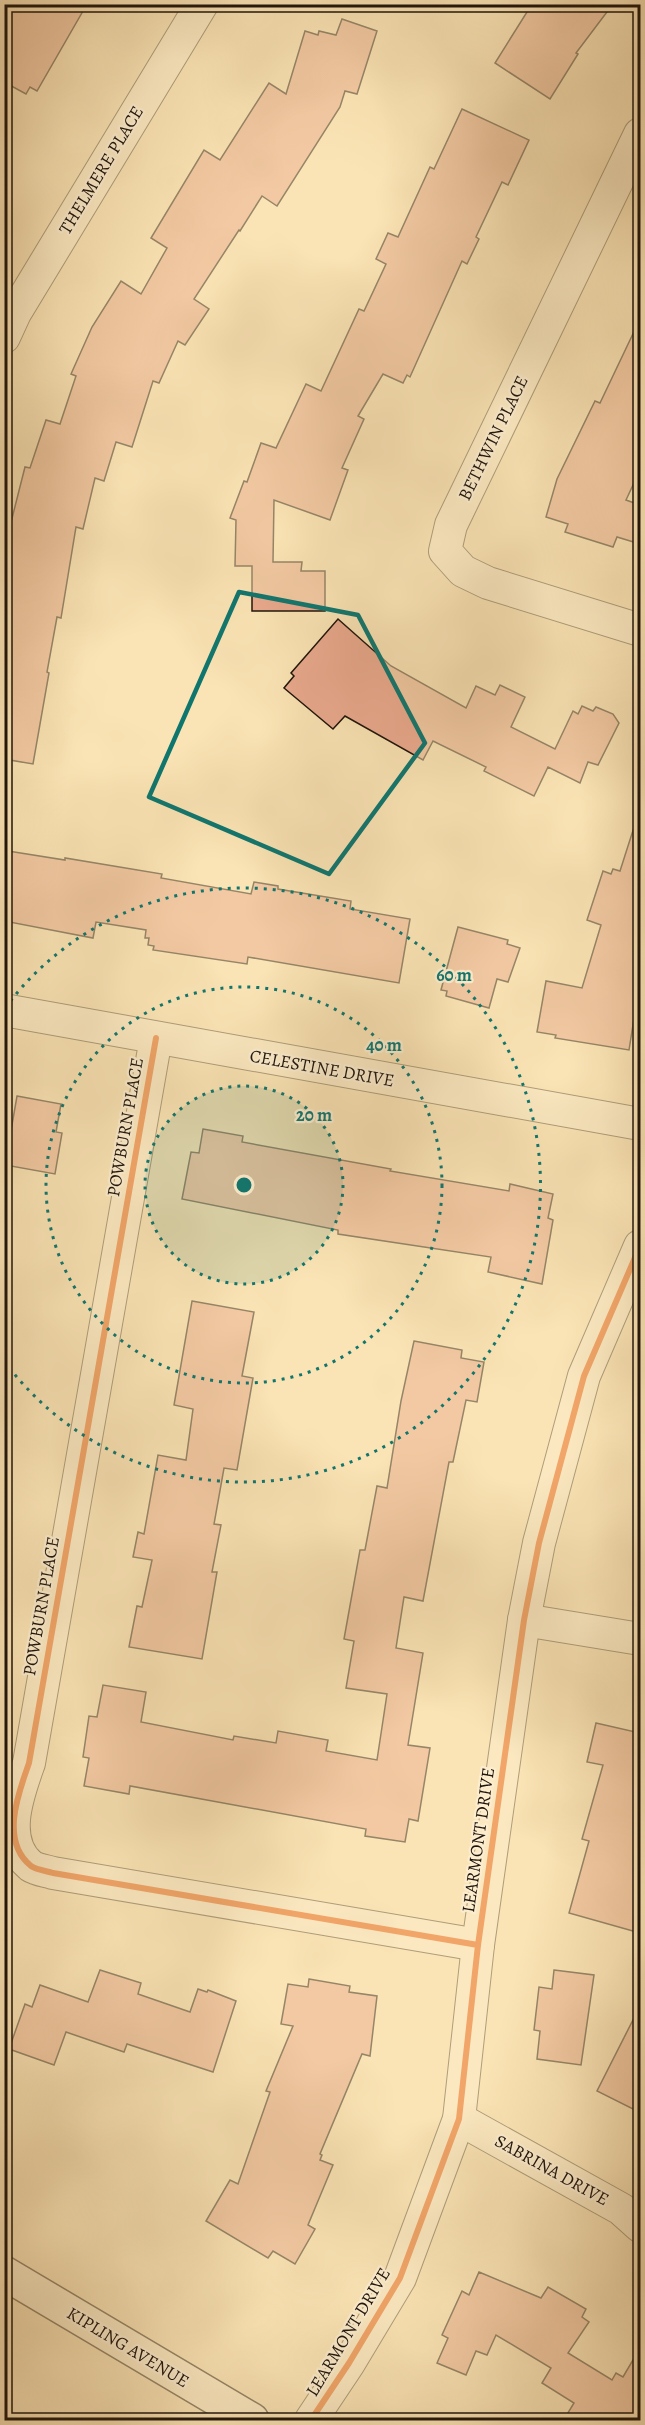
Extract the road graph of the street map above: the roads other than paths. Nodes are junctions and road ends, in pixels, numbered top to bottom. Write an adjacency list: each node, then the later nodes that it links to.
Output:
1 (202, 4): 3 (street, THELMERE PLACE)
2 (640, 134): 4 (street, BETHWIN PLACE)
3 (4, 337)
4 (640, 630)
5 (4, 1010): 6 (street, CELESTINE DRIVE)
6 (156, 1038): 7 (street, CELESTINE DRIVE); 11 (street, POWBURN PLACE)
7 (640, 1124)
8 (640, 1246): 9 (street, LEARMONT DRIVE)
9 (524, 1620): 10 (street); 11 (street, LEARMONT DRIVE)
10 (640, 1640)
11 (478, 1945): 12 (street, LEARMONT DRIVE)
12 (459, 2119): 13 (street, SABRINA DRIVE); 16 (street, LEARMONT DRIVE)
13 (640, 2226)
14 (4, 2273): 15 (main road, KIPLING AVENUE)
15 (252, 2421)
16 (311, 2421)

